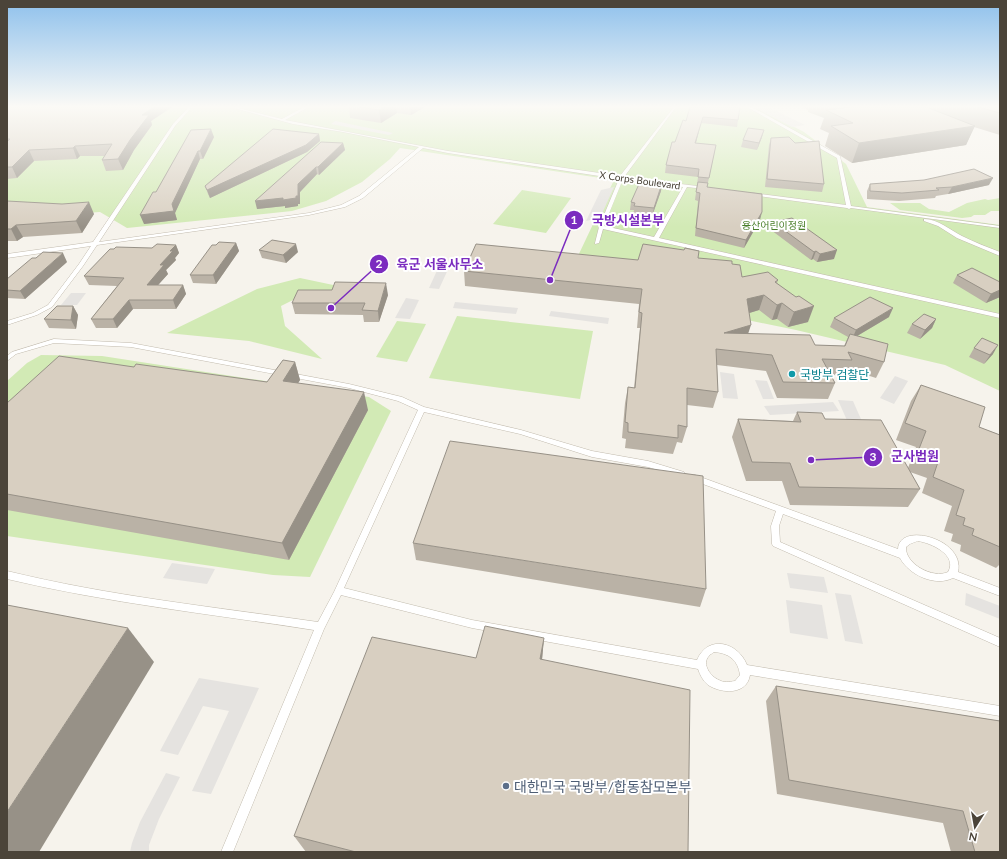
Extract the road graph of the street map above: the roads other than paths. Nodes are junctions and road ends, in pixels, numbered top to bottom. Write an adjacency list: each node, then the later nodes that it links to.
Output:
1 (160, 147): 15 (lane)
2 (422, 147): 5 (lane, X Corps Boulevard); 15 (lane)
3 (644, 147): 5 (lane)
4 (822, 147): 9 (lane)
5 (621, 178): 6 (lane, X Corps Boulevard); 11 (lane)
6 (685, 186): 7 (lane, X Corps Boulevard); 13 (lane)
7 (707, 188)
8 (747, 193): 9 (lane)
9 (849, 208): 10 (lane)
10 (914, 215): 12 (lane); 16 (lane)
11 (601, 227): 13 (lane); 14 (lane)
12 (1000, 227)
13 (656, 239): 18 (lane)
14 (597, 243)
15 (94, 244): 17 (lane); 19 (lane)
16 (1000, 254)
17 (7, 256)
18 (1000, 316)
19 (7, 323)
20 (7, 359): 21 (lane)
21 (422, 409): 22 (lane); 26 (lane)
22 (781, 509): 23 (lane); 29 (lane)
23 (903, 555): 24 (lane); 24 (lane)
24 (952, 574): 27 (lane)
25 (7, 575): 28 (lane)
26 (339, 591): 28 (lane); 30 (lane)
27 (1000, 592)
28 (320, 627): 33 (lane)
29 (1000, 643)
30 (702, 664): 31 (lane); 31 (lane)
31 (744, 669): 32 (lane)
32 (1000, 711)
33 (227, 852)

